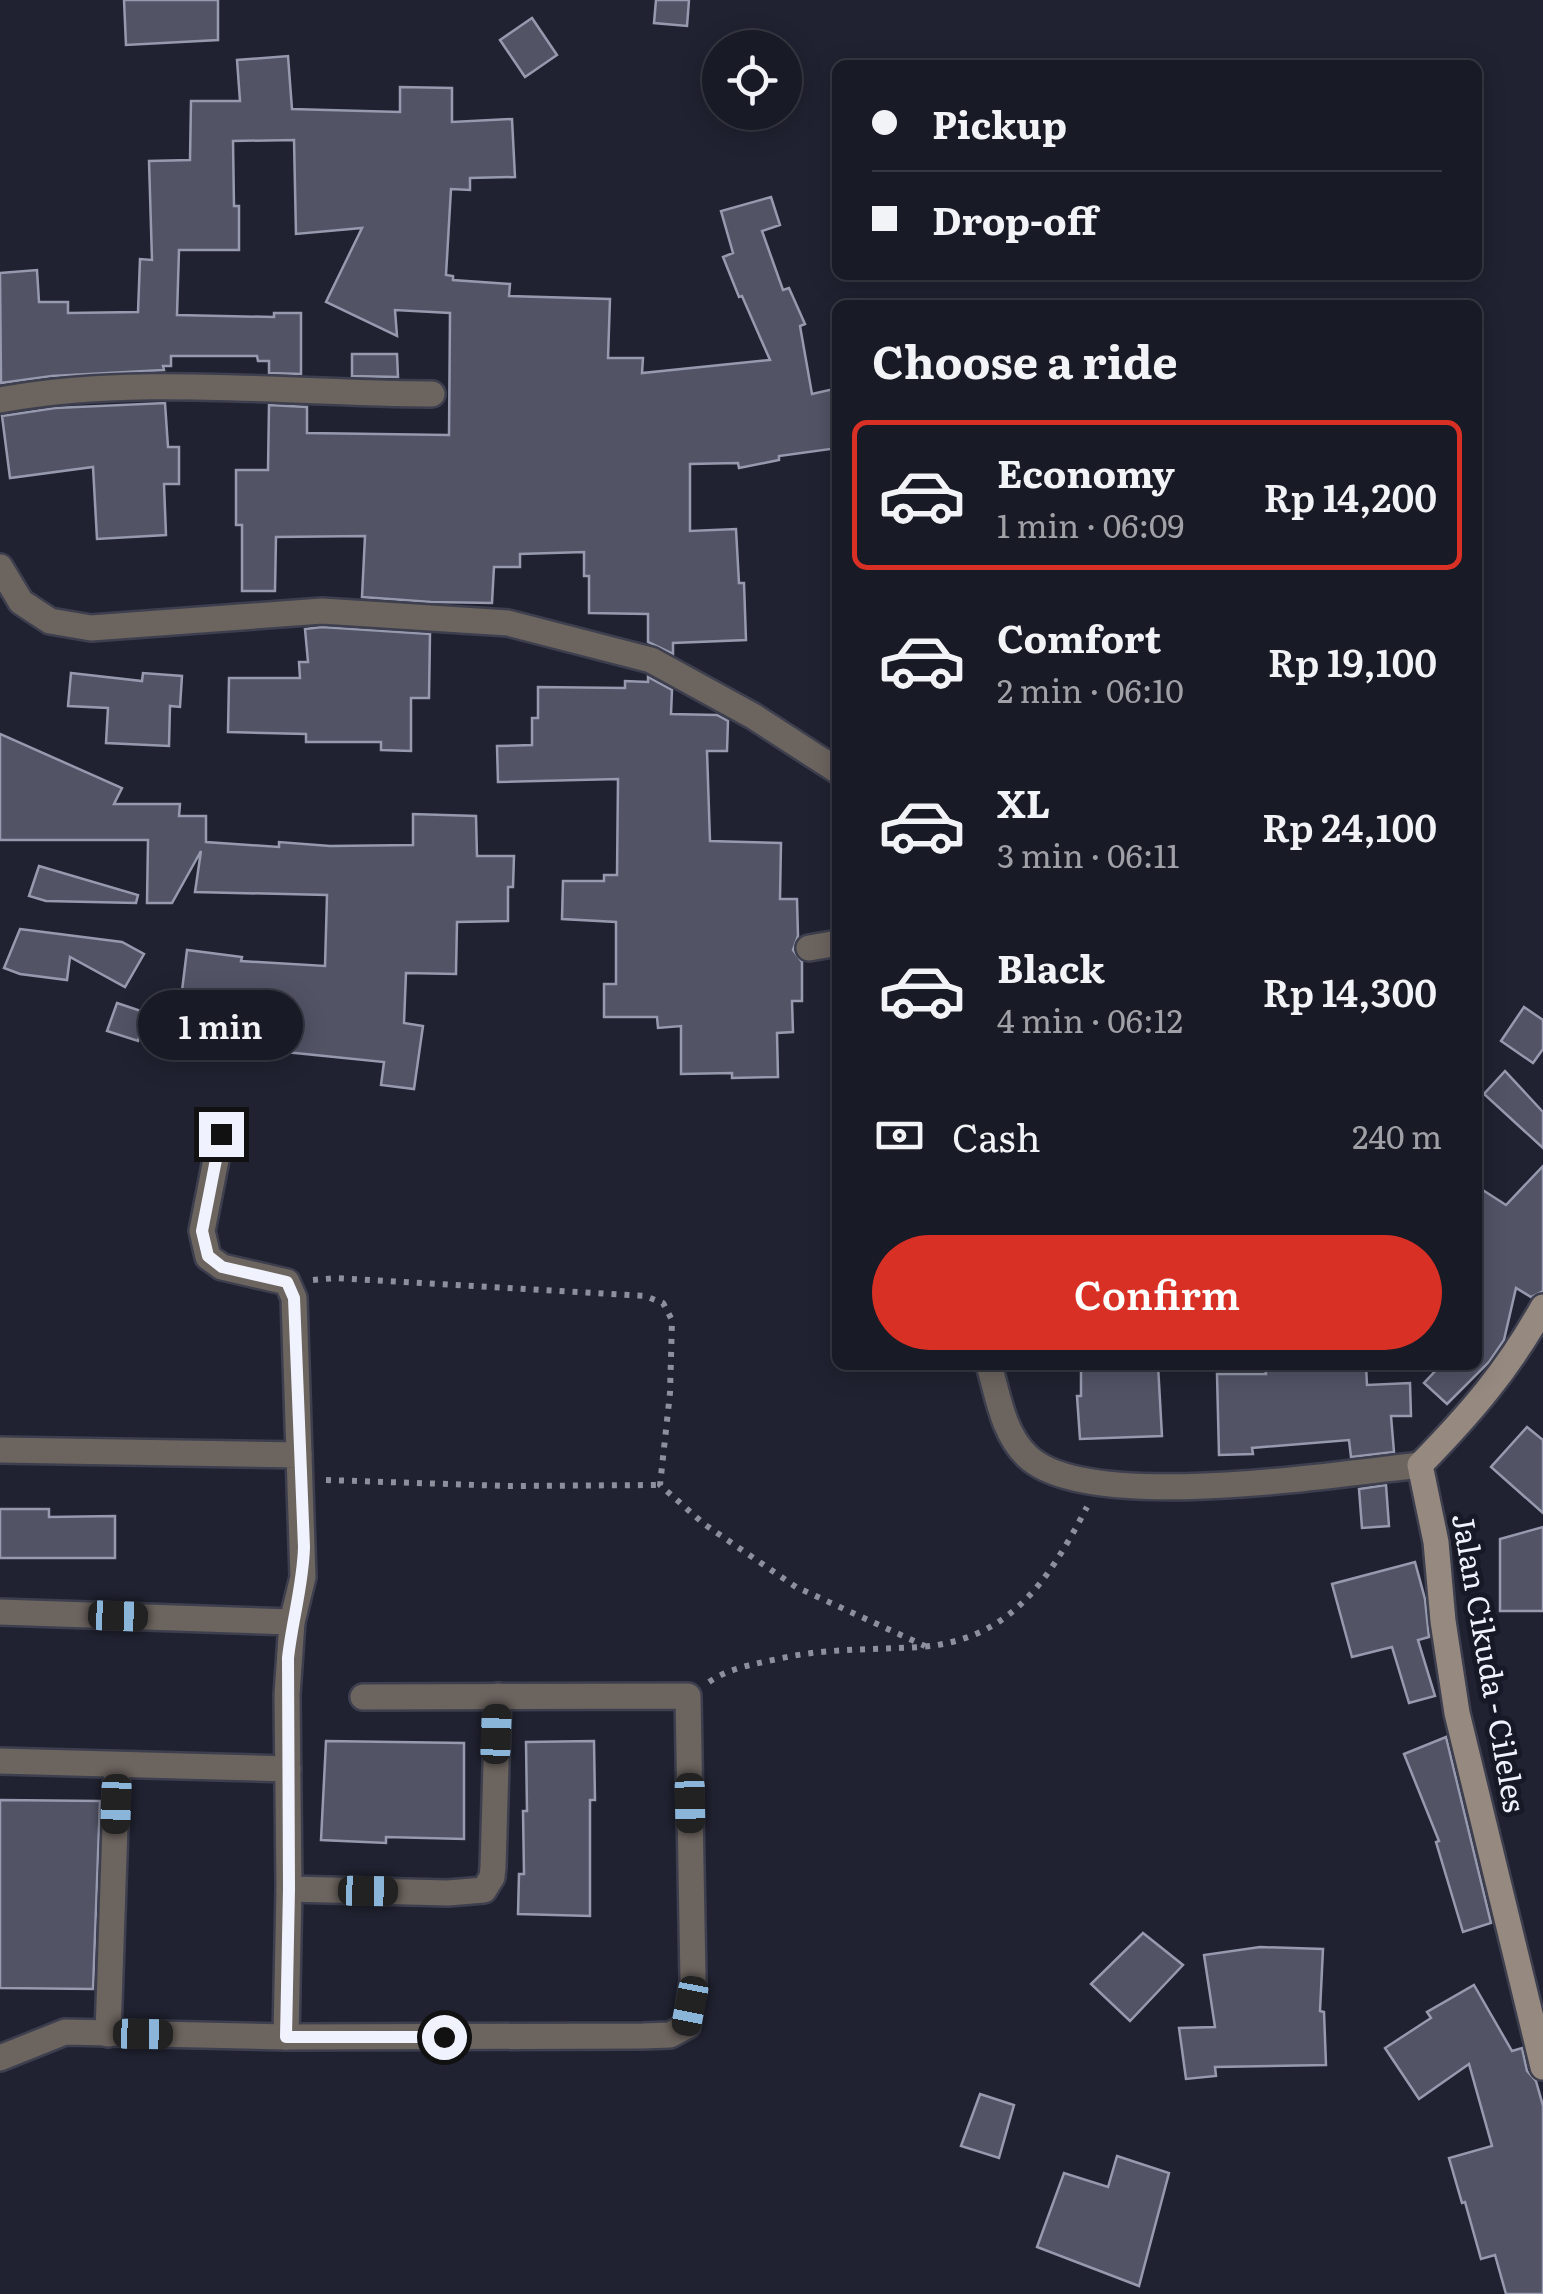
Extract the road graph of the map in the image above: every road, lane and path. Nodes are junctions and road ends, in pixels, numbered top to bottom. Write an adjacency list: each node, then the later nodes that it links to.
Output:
1 (432, 394): 2 (street)
2 (0, 400)
3 (0, 567): 4 (street)
4 (832, 767)
5 (832, 944): 6 (street)
6 (809, 948)
7 (221, 1134): 8 (street)
8 (287, 1282): 13 (street); 15 (path)
9 (1543, 1306): 12 (street)
10 (990, 1370): 14 (street)
11 (0, 1450): 13 (street)
12 (1420, 1465): 14 (street); 29 (street, Jalan Cikuda - Cileles)
13 (299, 1467): 15 (path); 17 (street)
14 (1099, 1483): 18 (path)
15 (660, 1485): 18 (path)
16 (0, 1612): 17 (street)
17 (292, 1622): 24 (street)
18 (925, 1646): 20 (path)
19 (498, 1696): 20 (street); 21 (street); 25 (street)
20 (688, 1696): 27 (street)
21 (362, 1698)
22 (0, 1761): 23 (street)
23 (117, 1766): 24 (street); 26 (street)
24 (288, 1769): 25 (street)
25 (289, 1889): 27 (street)
26 (108, 2034): 27 (street); 28 (street)
27 (286, 2037)
28 (0, 2058)
29 (1543, 2066)

